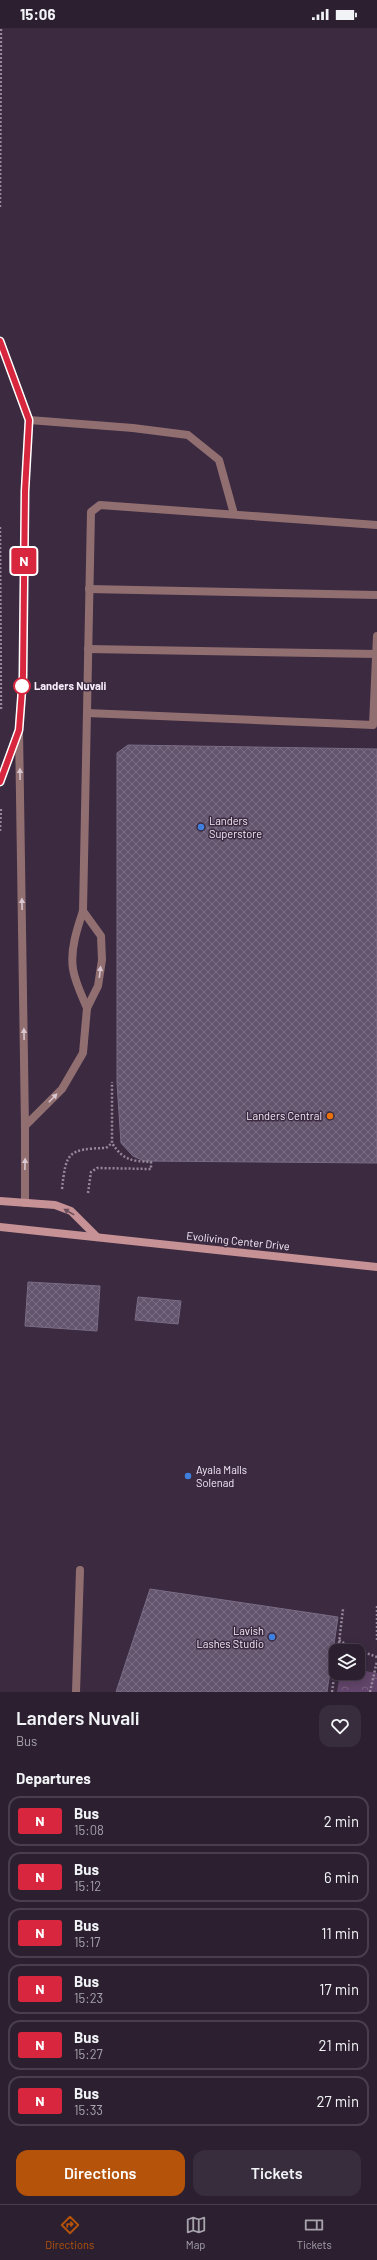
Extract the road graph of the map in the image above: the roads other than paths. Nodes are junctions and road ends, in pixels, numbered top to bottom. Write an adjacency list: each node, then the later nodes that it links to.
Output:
1 (0, 341): 2 (lane)
2 (29, 420): 3 (lane); 12 (lane)
3 (234, 514): 4 (lane); 5 (lane)
4 (377, 525)
5 (89, 589): 6 (lane); 8 (lane)
6 (377, 594)
7 (377, 636): 9 (lane)
8 (88, 649): 9 (lane); 11 (lane)
9 (376, 654): 10 (lane)
10 (376, 687): 11 (lane)
11 (87, 713): 14 (lane)
12 (19, 730): 13 (lane); 16 (lane, one-way to 12)
13 (1, 780)
14 (83, 911): 15 (lane); 15 (lane, one-way to 14)
15 (86, 1008): 16 (lane, one-way to 15)
16 (25, 1126): 18 (lane, one-way to 16)
17 (0, 1201): 18 (street)
18 (25, 1203): 20 (street, one-way to 18)
19 (0, 1226): 20 (street, Evoliving Center Drive)
20 (97, 1238): 21 (street, Evoliving Center Drive)
21 (377, 1267)
22 (80, 1570): 23 (lane)
23 (76, 1692)

